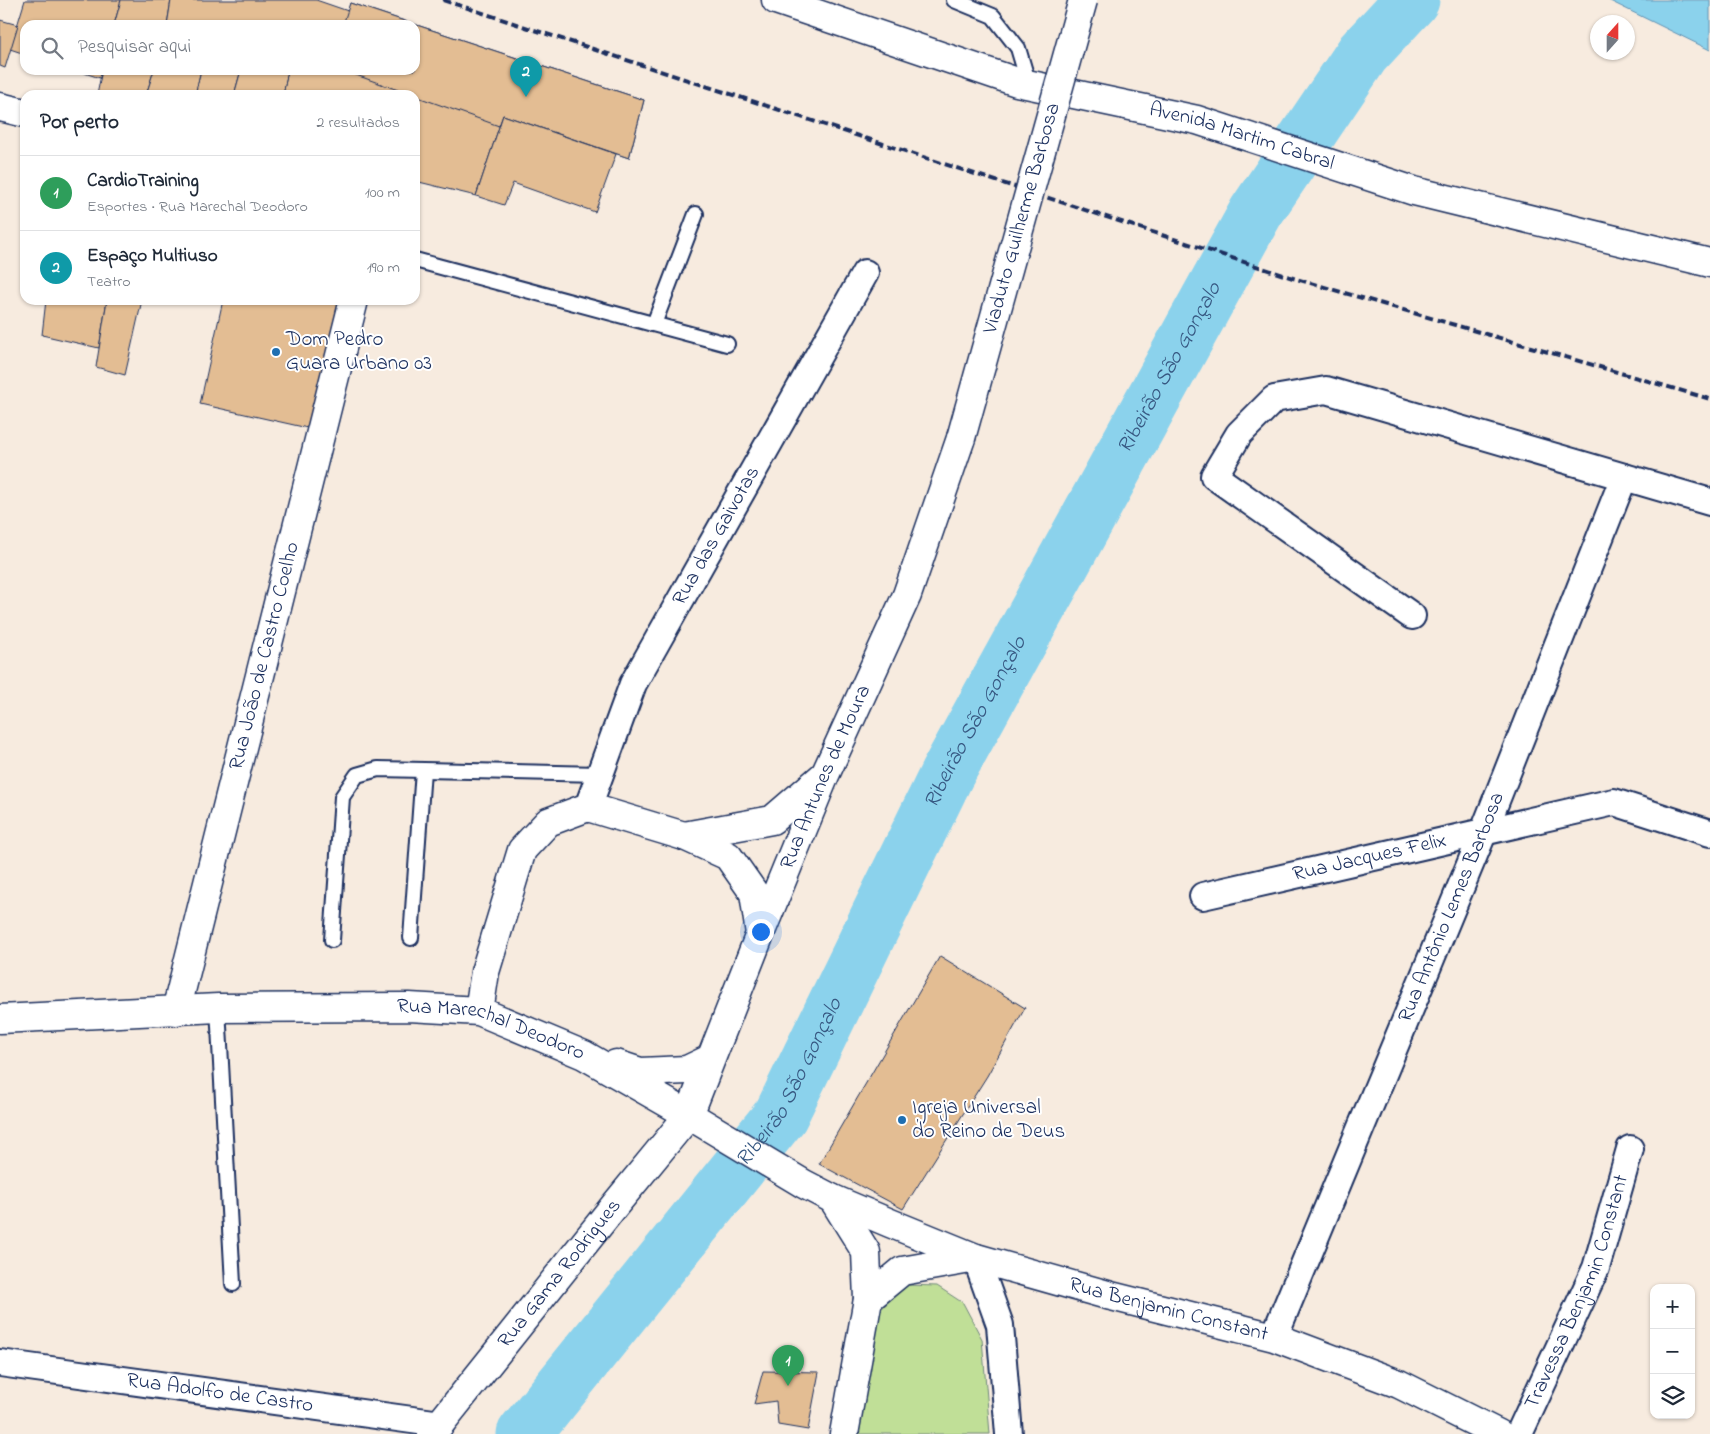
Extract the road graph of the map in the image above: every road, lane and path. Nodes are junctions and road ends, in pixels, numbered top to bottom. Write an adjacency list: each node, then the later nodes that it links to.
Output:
1 (776, 0): 5 (street, Avenida Martim Cabral)
2 (954, 0): 4 (lane)
3 (1083, 0): 15 (street, Viaduto Guilherme Barbosa, bridge)
4 (975, 5): 5 (lane)
5 (1029, 85): 10 (street, Avenida Martim Cabral)
6 (0, 107): 7 (street)
7 (20, 112)
8 (696, 214): 13 (lane)
9 (420, 261): 13 (lane)
10 (1710, 263)
11 (865, 273): 20 (street, Rua das Gaivotas)
12 (353, 305): 33 (street, Rua João de Castro Coelho)
13 (654, 324): 14 (lane)
14 (727, 344)
15 (962, 438): 21 (street, Rua Antunes de Moura)
16 (1624, 477): 17 (street); 18 (street); 23 (street, Rua Antônio Lemes Barbosa)
17 (1710, 502)
18 (1412, 616)
19 (423, 770): 20 (lane); 28 (lane); 29 (lane)
20 (600, 774): 22 (street, Rua das Gaivotas)
21 (825, 775): 25 (street); 27 (street, Rua Antunes de Moura)
22 (588, 807): 25 (street); 30 (street)
23 (1484, 832): 24 (street, Rua Jacques Felix); 26 (street, Rua Jacques Felix); 44 (street, Rua Antônio Lemes Barbosa)
24 (1710, 833)
25 (684, 836): 27 (street)
26 (1203, 896)
27 (760, 934): 37 (street, Rua Antunes de Moura)
28 (411, 938)
29 (332, 940)
30 (485, 972): 31 (street); 34 (street)
31 (409, 1007): 32 (street, Rua Marechal Deodoro); 34 (street, Rua Marechal Deodoro)
32 (218, 1008): 33 (street, Rua Marechal Deodoro); 42 (lane)
33 (176, 1010): 35 (street, Rua Marechal Deodoro)
34 (479, 1011): 36 (street, Rua Marechal Deodoro)
35 (0, 1019)
36 (584, 1055): 37 (street); 38 (street, Rua Marechal Deodoro)
37 (710, 1059): 38 (street, Rua Antunes de Moura)
38 (690, 1115): 40 (street, Rua Marechal Deodoro); 46 (street, Rua Gama Rodrigues)
39 (1630, 1149): 50 (street, Travessa Benjamin Constant)
40 (833, 1199): 41 (street, Rua Benjamin Constant); 43 (street)
41 (976, 1258): 43 (street); 44 (street, Rua Benjamin Constant); 48 (street)
42 (233, 1284)
43 (868, 1299): 47 (street)
44 (1274, 1336): 49 (street, Rua Benjamin Constant)
45 (0, 1363): 46 (street, Rua Adolfo de Castro)
46 (437, 1429)
47 (844, 1434)
48 (1009, 1434)
49 (1499, 1434)
50 (1519, 1434)

